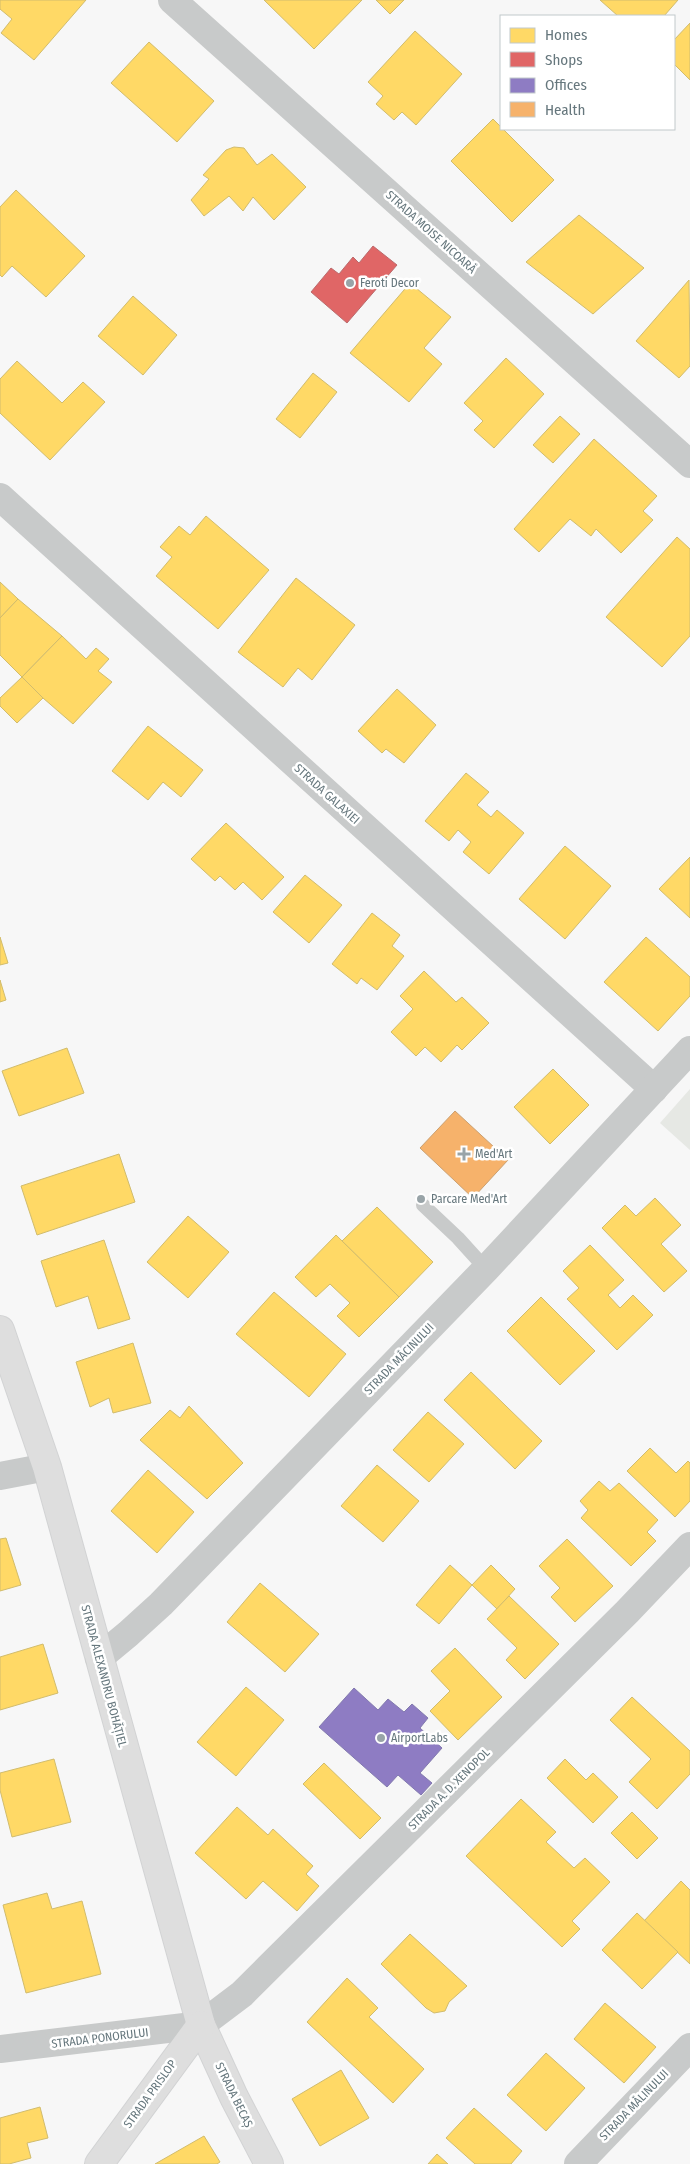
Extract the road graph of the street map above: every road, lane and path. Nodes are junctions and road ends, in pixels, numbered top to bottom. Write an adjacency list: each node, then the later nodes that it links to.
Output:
1 (172, 0): 2 (street, STRADA MOISE NICOARĂ)
2 (690, 464)
3 (0, 497): 5 (street, STRADA GALAXIEI)
4 (690, 1050): 5 (street, STRADA MĂCINULUI)
5 (654, 1089): 7 (street, STRADA MĂCINULUI)
6 (423, 1205): 7 (lane)
7 (486, 1270): 12 (street, STRADA MĂCINULUI)
8 (0, 1330): 9 (main road, STRADA ALEXANDRU BOHĂȚIEL)
9 (47, 1467): 10 (street); 12 (main road, STRADA ALEXANDRU BOHĂȚIEL)
10 (0, 1476)
11 (690, 1546): 13 (street, STRADA A. D. XENOPOL)
12 (99, 1658): 13 (main road, STRADA ALEXANDRU BOHĂȚIEL)
13 (201, 2025): 15 (street, STRADA PONORULUI); 16 (main road, STRADA PRISLOP); 17 (main road, STRADA BECAȘ)
14 (690, 2047): 18 (street, STRADA MĂLINULUI)
15 (0, 2049)
16 (99, 2164)
17 (268, 2164)
18 (578, 2164)

